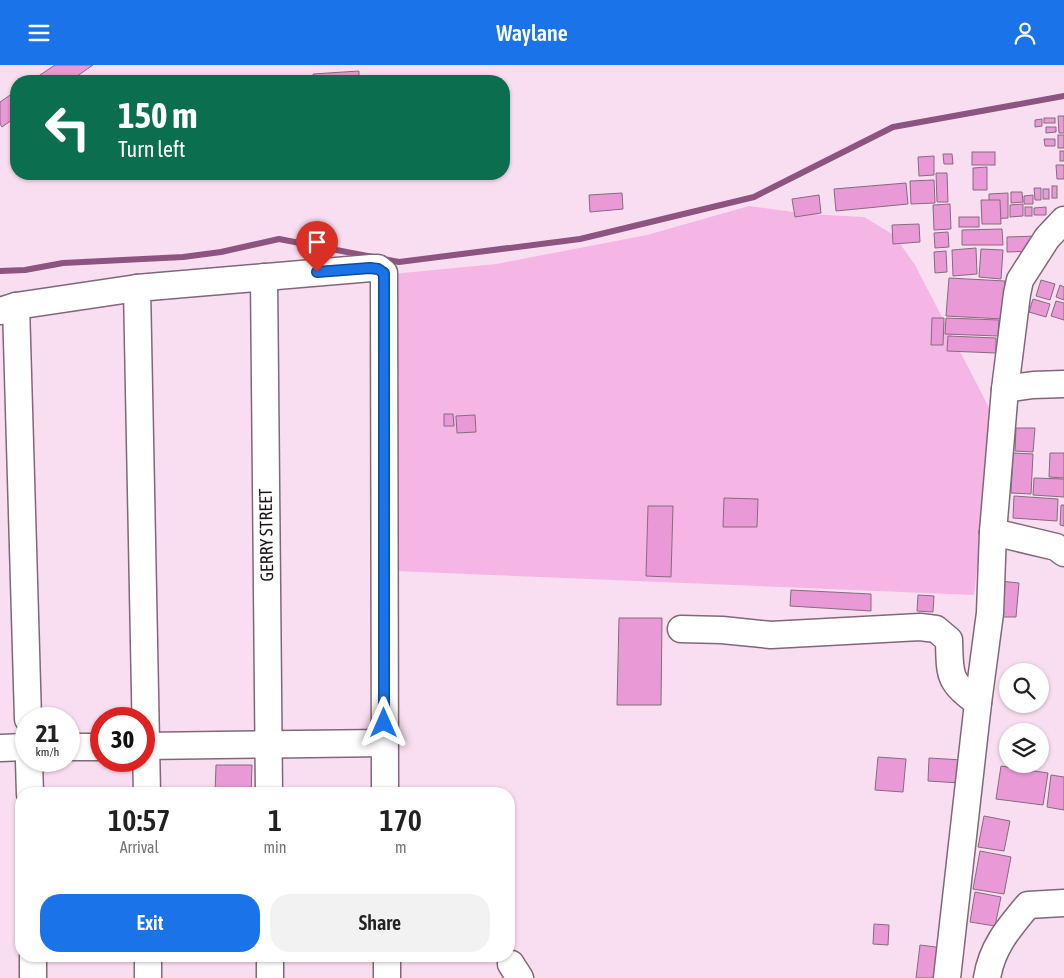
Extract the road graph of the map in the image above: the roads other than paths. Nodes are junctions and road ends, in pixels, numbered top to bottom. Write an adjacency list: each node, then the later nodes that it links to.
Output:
1 (1064, 220): 6 (street)
2 (264, 277): 3 (street); 13 (street); 14 (street, GERRY STREET)
3 (137, 288): 4 (street); 12 (street)
4 (8, 309): 11 (street)
5 (1064, 384): 6 (street)
6 (1005, 389): 7 (street)
7 (993, 532): 8 (street); 10 (street)
8 (1064, 553)
9 (681, 629): 10 (street)
10 (978, 703): 33 (street)
11 (27, 707)
12 (144, 707)
13 (384, 743): 14 (street); 23 (street)
14 (268, 745): 15 (street); 22 (street, GERRY STREET)
15 (155, 746)
16 (15, 747): 17 (street)
17 (0, 748)
18 (29, 772): 20 (street)
19 (146, 772): 21 (street)
20 (30, 787)
21 (147, 787)
22 (269, 787)
23 (385, 787)
24 (1064, 903): 34 (street)
25 (33, 962): 29 (street)
26 (148, 962): 30 (street)
27 (270, 962): 31 (street)
28 (387, 962): 32 (street)
29 (33, 978)
30 (148, 978)
31 (270, 978)
32 (387, 978)
33 (948, 978)
34 (988, 978)

